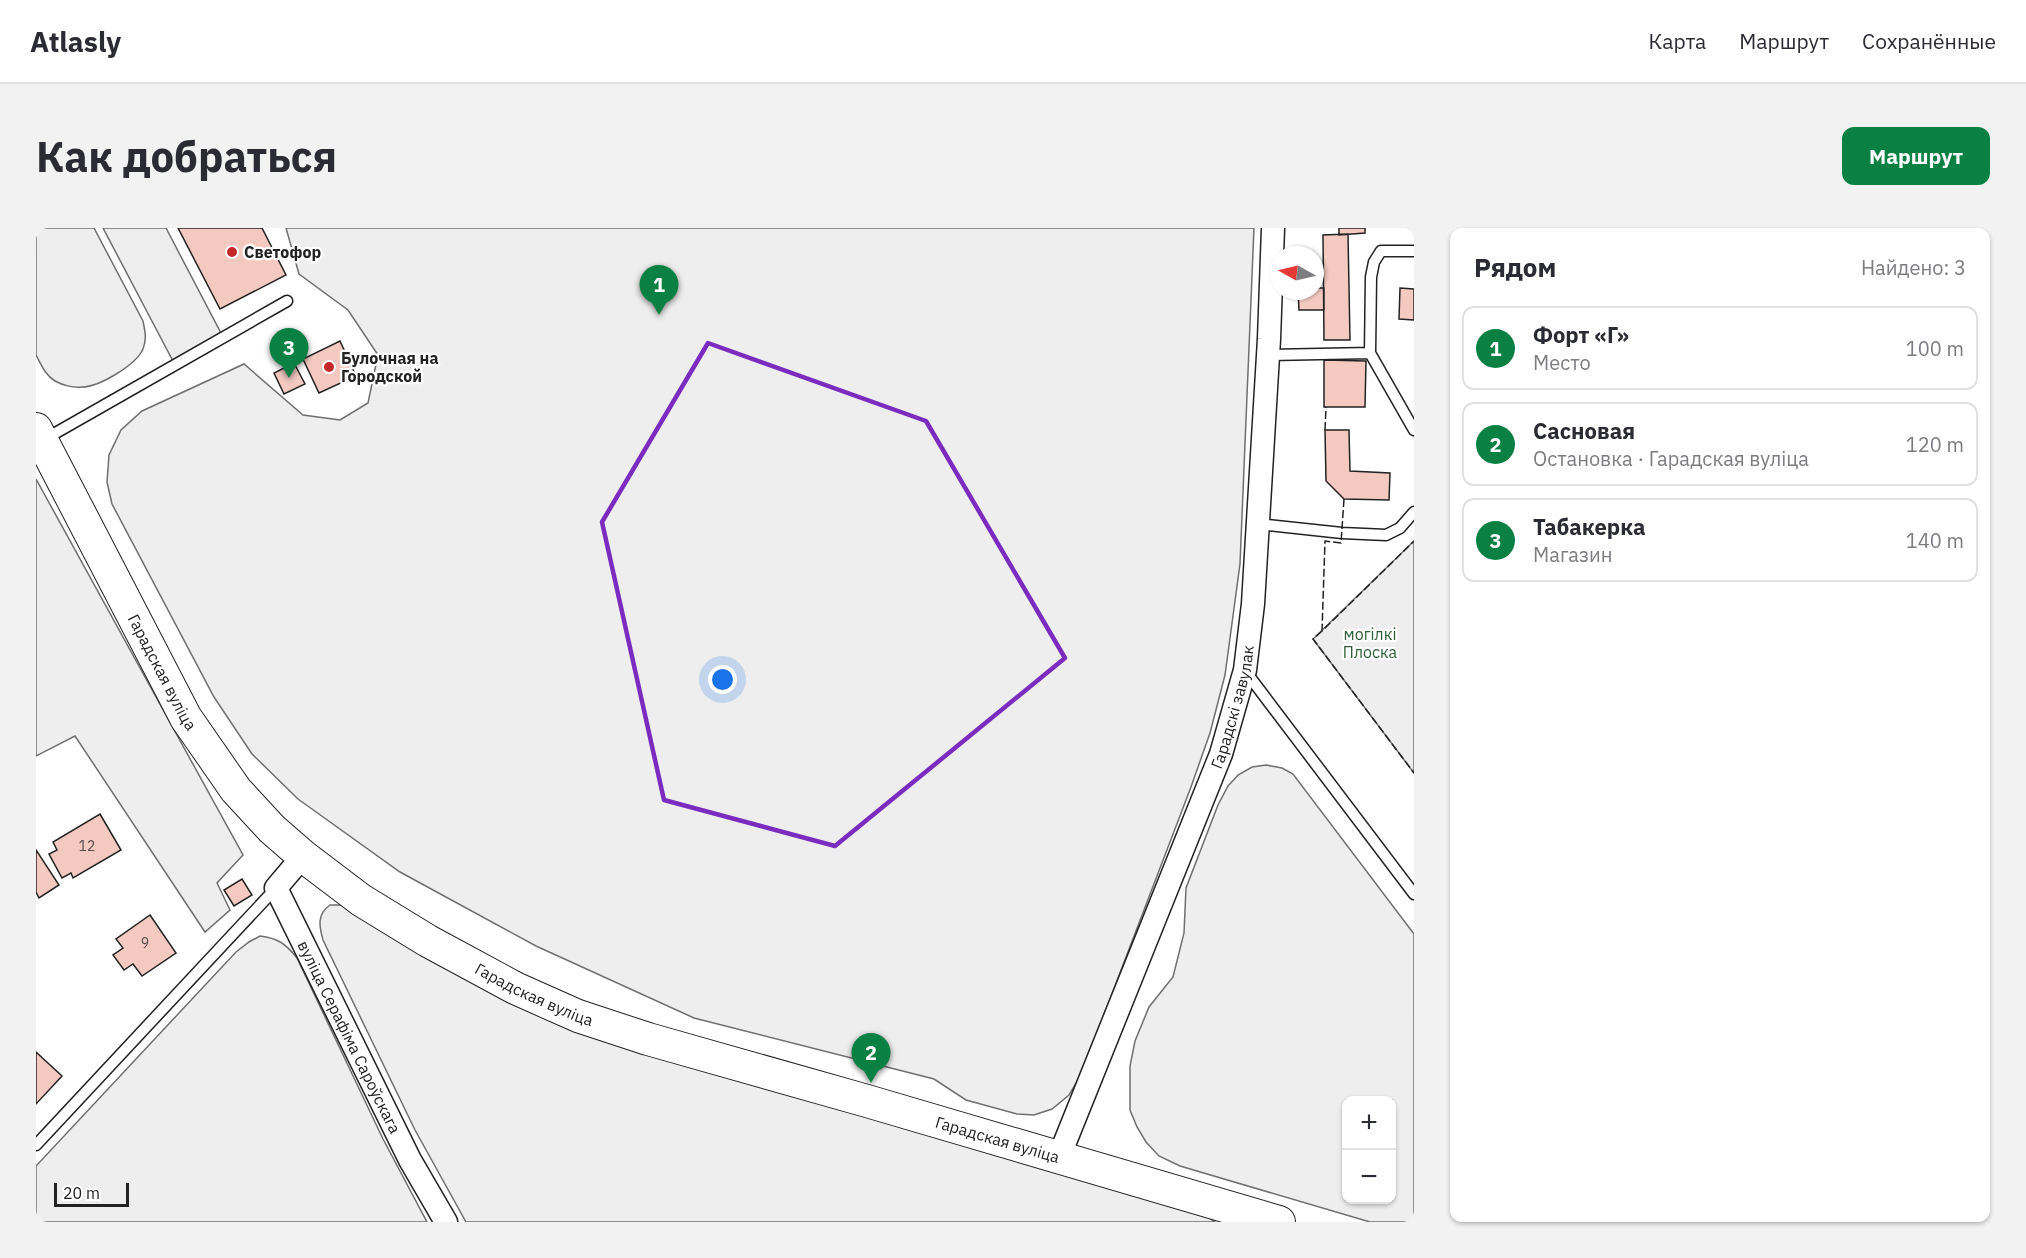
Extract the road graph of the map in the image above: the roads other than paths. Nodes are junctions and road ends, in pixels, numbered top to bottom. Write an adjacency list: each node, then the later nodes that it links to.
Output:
1 (1273, 228): 5 (street, Гарадскі завулак)
2 (1414, 251): 4 (lane)
3 (287, 301): 7 (lane)
4 (1370, 353): 5 (lane); 6 (lane)
5 (1268, 356): 9 (street, Гарадскі завулак)
6 (1414, 430)
7 (39, 435): 11 (main road, Гарадская вуліца)
8 (1414, 512): 9 (lane)
9 (1258, 524): 10 (street, Гарадскі завулак)
10 (1245, 670): 13 (lane); 15 (street, Гарадскі завулак)
11 (303, 856): 12 (street); 15 (main road, Гарадская вуліца)
12 (276, 888): 14 (lane); 16 (street, вуліца Серафіма Сароўскага)
13 (1414, 894)
14 (36, 1145)
15 (1059, 1157): 17 (main road, Гарадская вуліца)
16 (446, 1222)
17 (1279, 1222)

